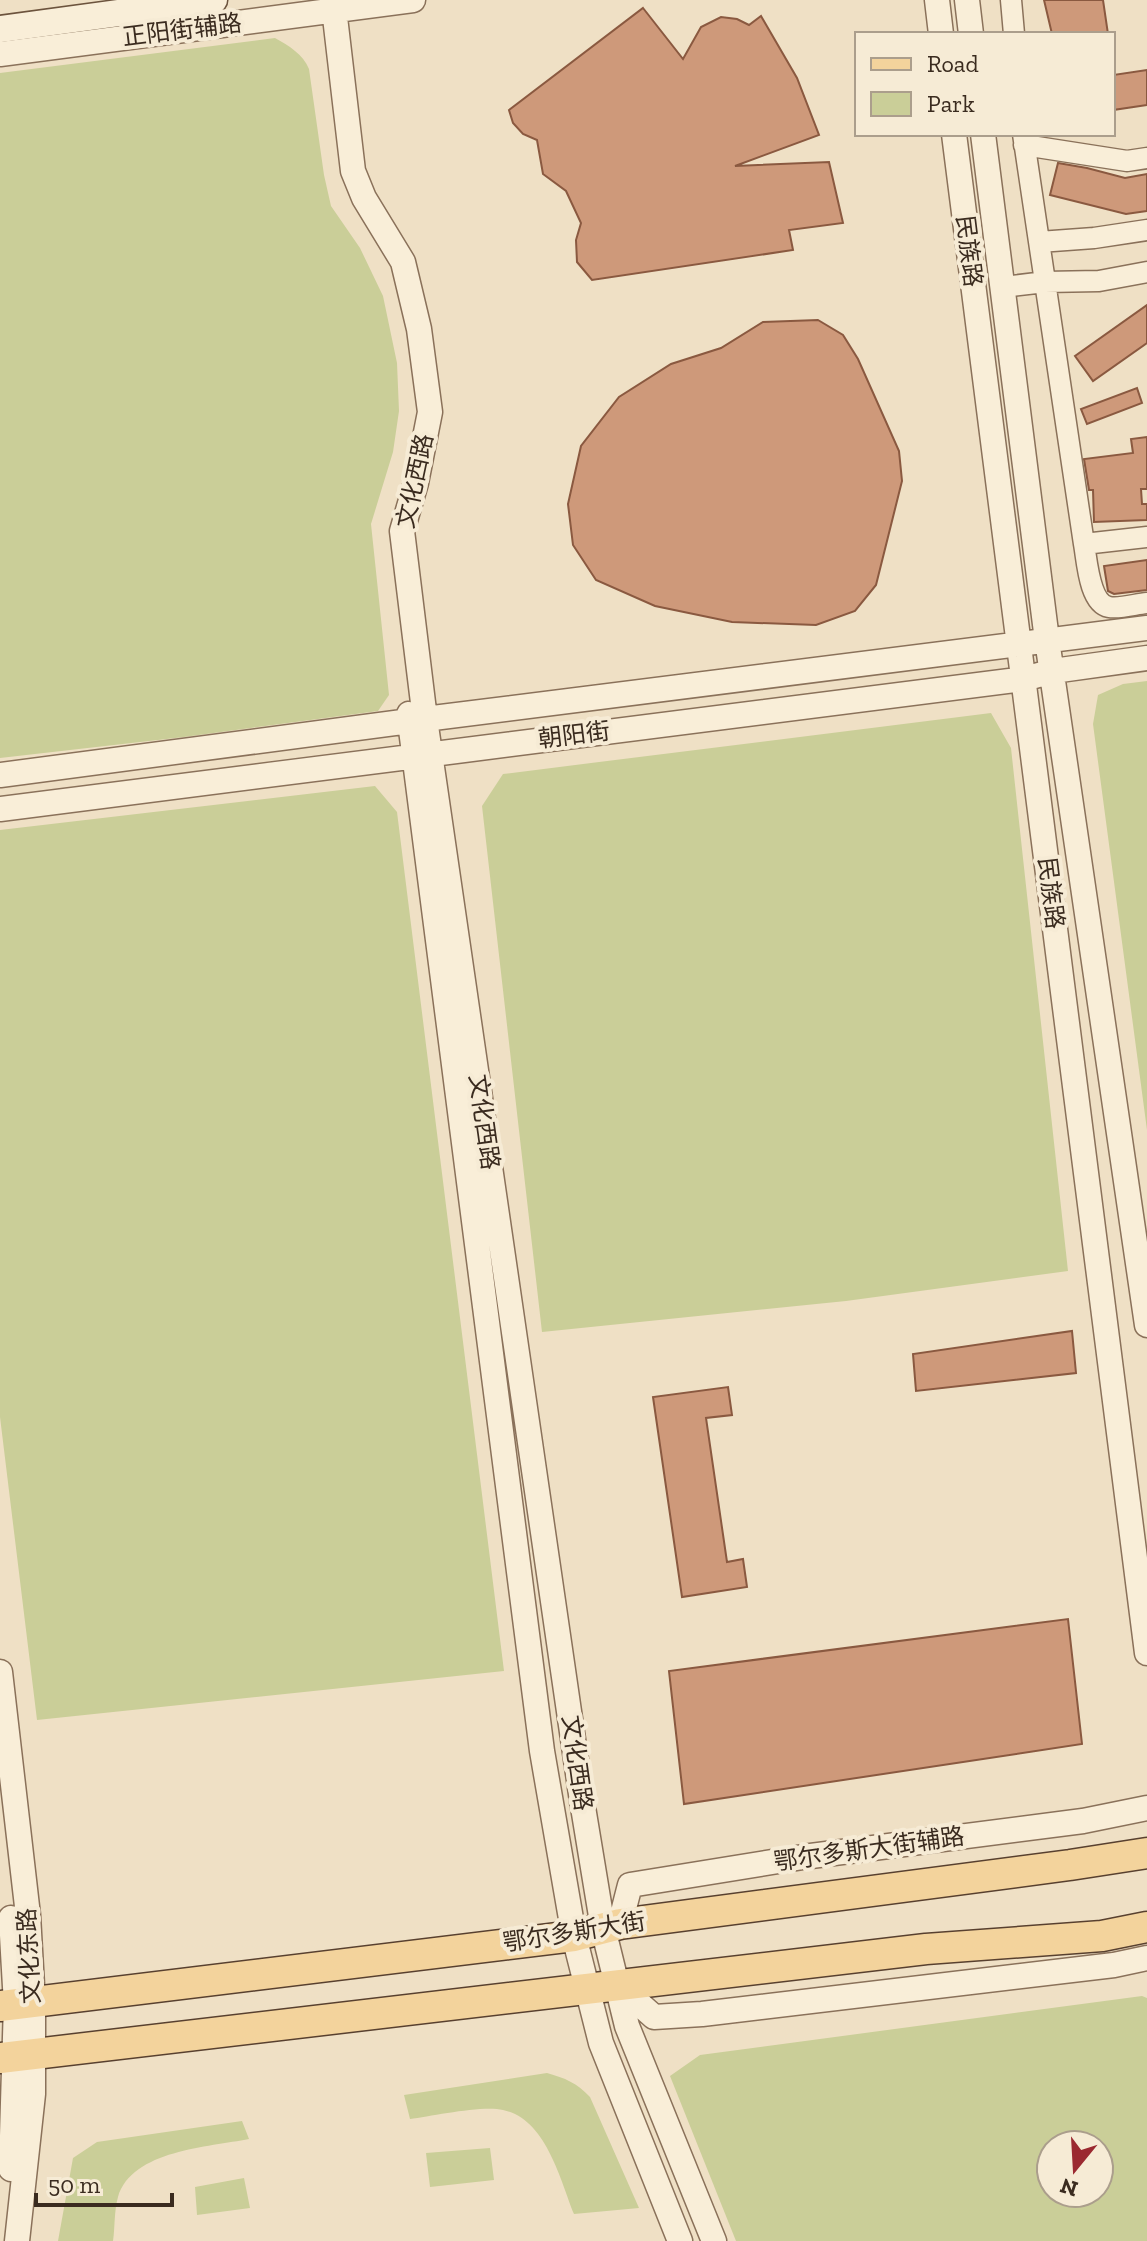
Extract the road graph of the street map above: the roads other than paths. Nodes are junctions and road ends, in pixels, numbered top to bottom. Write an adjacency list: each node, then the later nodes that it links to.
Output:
1 (214, 0): 7 (main road)
2 (413, 0): 6 (street, 正阳街辅路)
3 (937, 0): 8 (street)
4 (967, 0): 9 (street)
5 (1011, 0): 10 (street)
6 (326, 6): 11 (street, 正阳街辅路); 30 (street, 文化西路)
7 (0, 29)
8 (941, 32)
9 (971, 32)
10 (1014, 32)
11 (0, 54)
12 (954, 136): 26 (street, 民族路)
13 (983, 136): 20 (street, 民族路)
14 (1024, 139): 15 (street); 17 (street)
15 (1147, 158)
16 (1147, 230): 17 (street)
17 (1039, 242): 19 (street)
18 (1147, 272): 19 (street)
19 (1045, 282): 20 (street); 22 (street)
20 (1003, 287): 25 (street, 民族路)
21 (1147, 537): 22 (street)
22 (1084, 544): 23 (street)
23 (1147, 603)
24 (1147, 628): 25 (street, 朝阳街)
25 (1047, 640): 26 (street, 朝阳街); 28 (street, 民族路)
26 (1018, 646): 29 (street, 民族路); 30 (street, 朝阳街)
27 (1147, 658): 28 (street, 朝阳街)
28 (1053, 671): 29 (street, 朝阳街); 34 (street, 民族路)
29 (1024, 679): 31 (street, 朝阳街); 35 (street, 民族路)
30 (418, 720): 31 (street, 文化西路); 32 (street, 朝阳街)
31 (422, 754): 33 (street, 朝阳街); 40 (street, 文化西路); 42 (street, 文化西路)
32 (0, 775)
33 (0, 809)
34 (1147, 1325)
35 (1147, 1653)
36 (0, 1672): 46 (street, 文化东路)
37 (0, 1792): 46 (street, 文化东路)
38 (1147, 1808): 40 (street, 鄂尔多斯大街辅路)
39 (1147, 1853): 40 (main road, 鄂尔多斯大街)
40 (612, 1926): 42 (main road, 鄂尔多斯大街); 44 (street, 文化西路)
41 (1147, 1927): 44 (main road)
42 (574, 1936): 45 (street, 文化西路); 46 (main road, 鄂尔多斯大街)
43 (1147, 1958): 44 (street)
44 (617, 1984): 45 (main road); 51 (street, 文化西路)
45 (587, 1988): 47 (main road); 50 (street, 文化西路)
46 (16, 2005): 47 (street, 文化东路)
47 (16, 2056): 48 (street, 文化东路); 49 (street, 文化东路)
48 (4, 2241)
49 (17, 2241)
50 (680, 2241)
51 (714, 2241)

